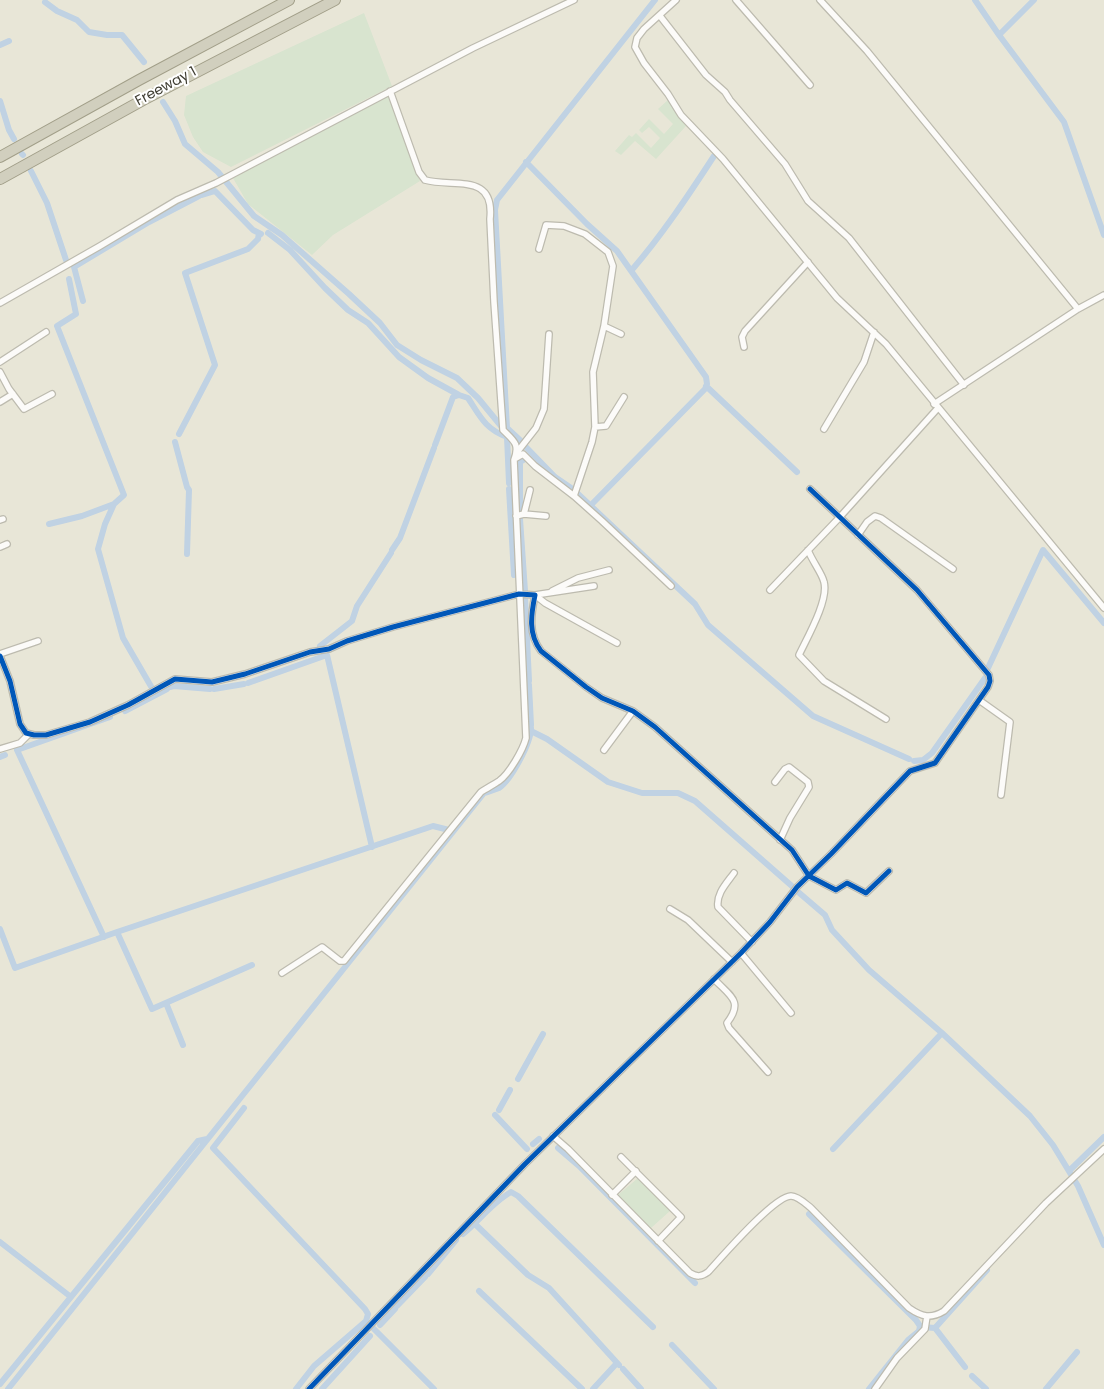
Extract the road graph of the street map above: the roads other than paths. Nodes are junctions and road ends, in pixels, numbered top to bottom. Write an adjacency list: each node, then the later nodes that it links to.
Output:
1 (289, 0): 10 (highway, Freeway 1)
2 (335, 0): 11 (highway, Freeway 1)
3 (574, 0): 9 (street)
4 (676, 0): 7 (street)
5 (736, 0): 8 (street)
6 (820, 0): 16 (street)
7 (660, 16): 13 (street); 25 (street)
8 (810, 85)
9 (390, 91): 15 (street); 33 (street)
10 (0, 157)
11 (0, 179)
12 (539, 249): 17 (street)
13 (808, 262): 19 (street); 22 (street)
14 (1104, 295): 16 (street)
15 (0, 303)
16 (1078, 309): 25 (street)
17 (604, 326): 21 (street); 31 (street)
18 (46, 332): 23 (street)
19 (874, 332): 30 (street); 32 (street)
20 (549, 334): 33 (street)
21 (621, 334)
22 (744, 347)
23 (0, 362)
24 (0, 372): 26 (street)
25 (964, 385): 30 (street)
26 (13, 394): 27 (street); 29 (street)
27 (52, 394)
28 (624, 398): 31 (street)
29 (0, 402)
30 (936, 406): 41 (street); 54 (street)
31 (595, 427): 37 (street)
32 (824, 429)
33 (518, 451): 34 (street)
34 (514, 460): 37 (street); 39 (street)
35 (810, 488): 41 (street)
36 (530, 490): 38 (street)
37 (574, 496): 49 (street)
38 (524, 514): 39 (street); 40 (street)
39 (516, 516): 52 (street)
40 (546, 516)
41 (840, 518): 42 (street); 45 (street)
42 (858, 535): 46 (street); 58 (street)
43 (7, 544): 44 (street)
44 (0, 547)
45 (808, 550): 50 (street); 60 (street)
46 (953, 569)
47 (610, 570): 51 (street)
48 (594, 586): 51 (street)
49 (671, 586)
50 (770, 590)
51 (548, 593): 53 (street)
52 (519, 594): 53 (street); 61 (street); 74 (street)
53 (534, 595): 56 (street); 59 (street)
54 (1104, 608)
55 (38, 641): 57 (street)
56 (617, 643)
57 (0, 655): 61 (street)
58 (979, 700): 65 (street); 69 (street)
59 (633, 711): 63 (street); 66 (street)
60 (886, 719)
61 (29, 734): 62 (street)
62 (0, 749)
63 (604, 750)
64 (775, 782): 66 (street)
65 (1001, 795)
66 (780, 840): 69 (street)
67 (889, 871): 69 (street)
68 (734, 873): 71 (street)
69 (809, 876): 71 (street)
70 (670, 909): 73 (street)
71 (752, 942): 72 (street)
72 (741, 953): 73 (street); 76 (street)
73 (732, 962): 75 (street)
74 (282, 973)
75 (714, 979): 77 (street); 78 (street)
76 (791, 1013)
77 (768, 1072)
78 (554, 1136): 82 (street); 85 (street)
79 (1104, 1149): 84 (street)
80 (621, 1157): 81 (street)
81 (636, 1171): 82 (street); 83 (street)
82 (612, 1195): 83 (street)
83 (658, 1241): 84 (street)
84 (927, 1316): 86 (street)
85 (309, 1389)
86 (875, 1389)

